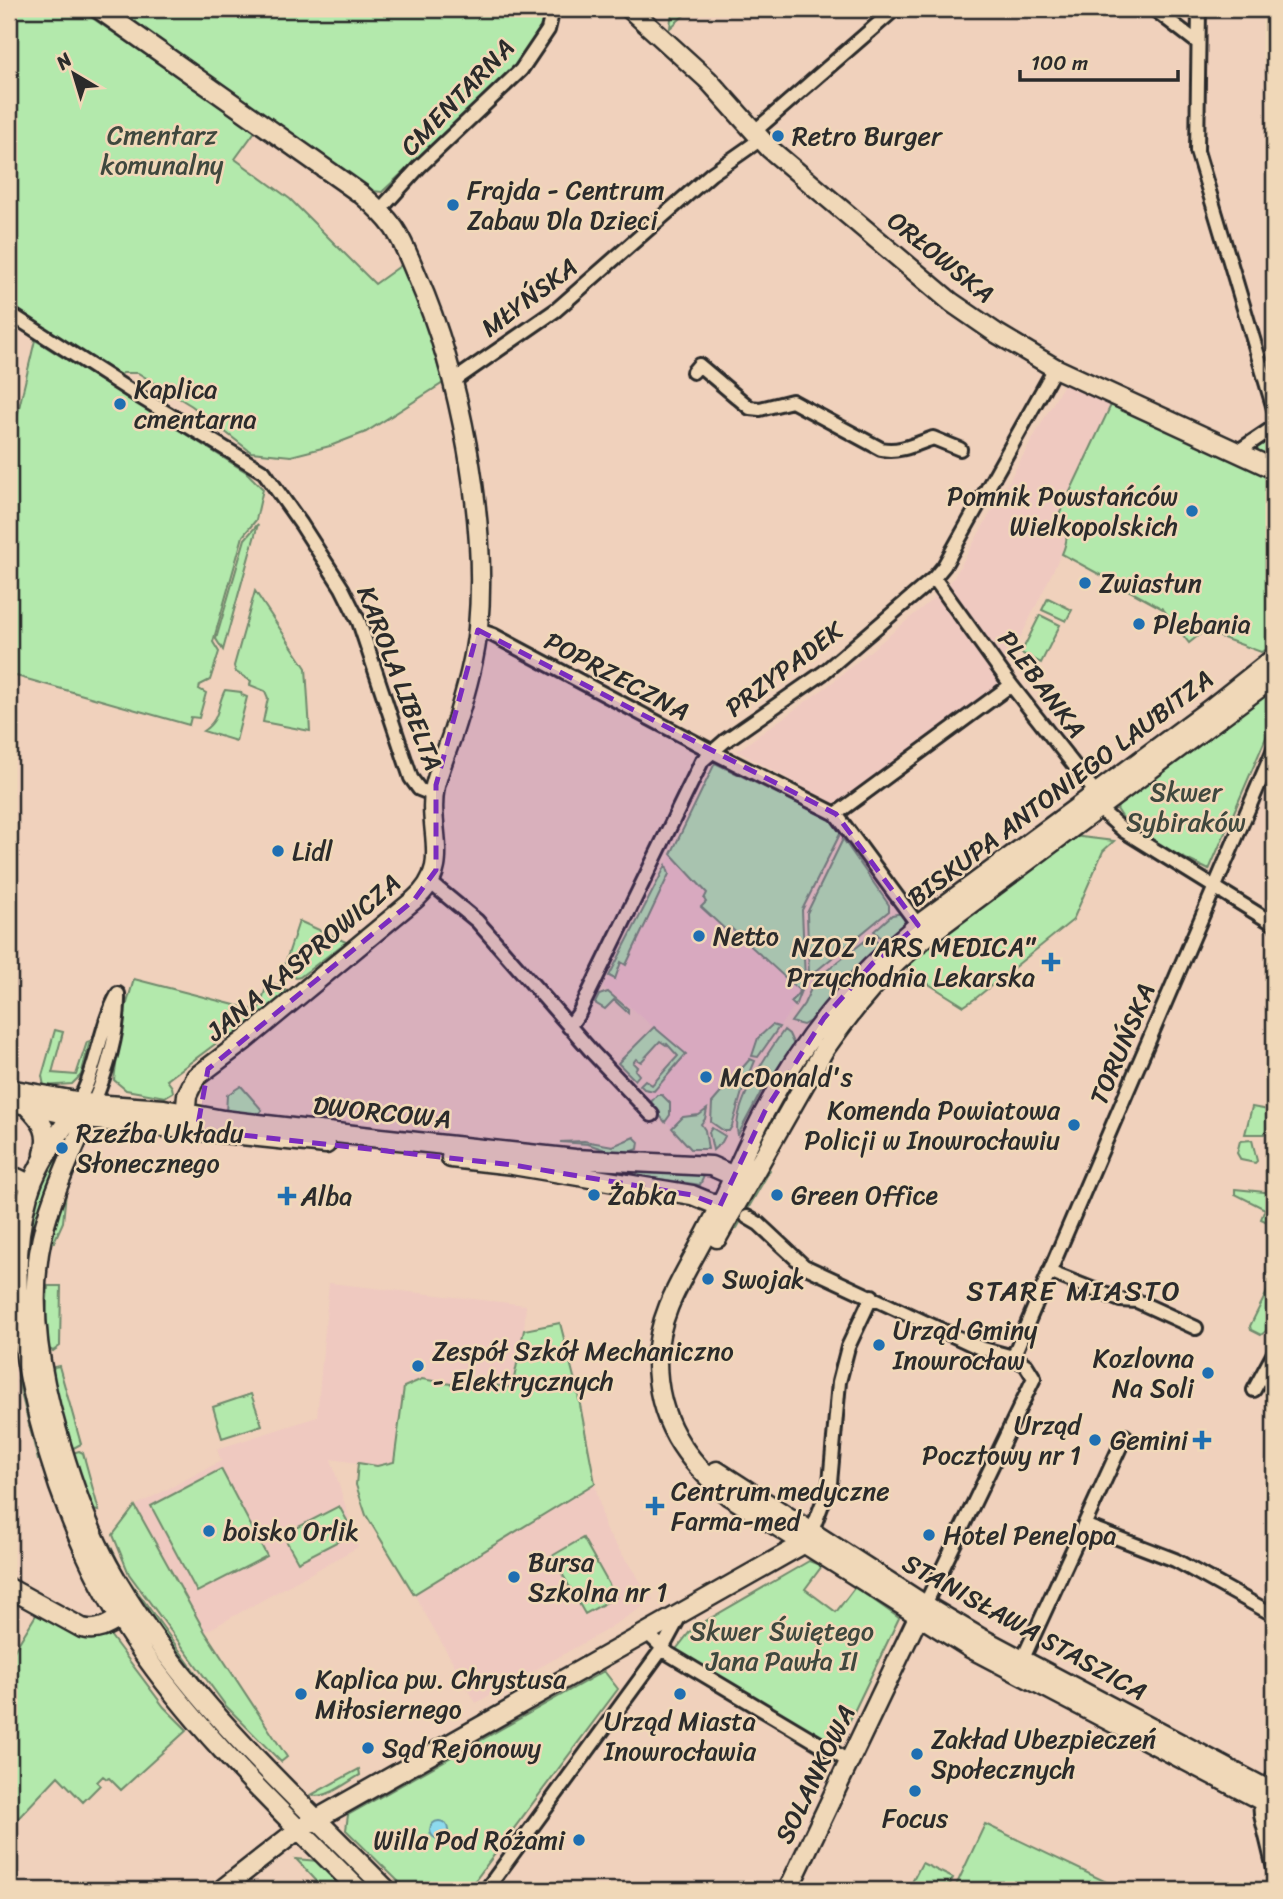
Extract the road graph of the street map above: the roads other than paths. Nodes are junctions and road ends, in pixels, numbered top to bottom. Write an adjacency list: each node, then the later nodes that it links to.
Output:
1 (99, 9): 9 (street)
2 (553, 9): 9 (street, CMENTARNA)
3 (630, 9): 8 (street, ORŁOWSKA)
4 (1154, 9): 7 (street)
5 (1199, 9): 7 (street)
6 (887, 11): 8 (street, MŁYŃSKA)
7 (1197, 42): 14 (street)
8 (758, 135): 11 (street, ORŁOWSKA); 13 (street, MŁYŃSKA)
9 (380, 210): 13 (street)
10 (9, 313): 26 (street, KAROLA LIBELTA)
11 (1055, 368): 17 (street, ORŁOWSKA); 19 (street, PRZYPADEK)
12 (693, 372): 16 (street)
13 (452, 382): 20 (street)
14 (1274, 409)
15 (1274, 426): 17 (street)
16 (960, 449)
17 (1237, 452): 18 (street, ORŁOWSKA)
18 (1274, 469)
19 (934, 578): 23 (street, PLEBANKA); 25 (street, PRZYPADEK)
20 (478, 630): 25 (street, POPRZECZNA); 26 (street)
21 (1274, 658): 27 (street, BISKUPA ANTONIEGO LAUBITZA)
22 (1274, 677): 27 (street, BISKUPA ANTONIEGO LAUBITZA)
23 (1011, 685): 27 (street, PLEBANKA); 28 (street)
24 (1274, 749): 30 (street, TORUŃSKA)
25 (713, 752): 28 (street, POPRZECZNA); 33 (street, PRZYPADEK)
26 (434, 795): 29 (street)
27 (1099, 800): 30 (street, PLEBANKA); 32 (street, BISKUPA ANTONIEGO LAUBITZA); 46 (street, BISKUPA ANTONIEGO LAUBITZA)
28 (836, 814): 32 (street, POPRZECZNA)
29 (431, 883): 33 (street); 35 (street, JANA KASPROWICZA)
30 (1214, 887): 31 (street, PLEBANKA); 49 (street, TORUŃSKA)
31 (1274, 924)
32 (918, 925): 46 (street, BISKUPA ANTONIEGO LAUBITZA)
33 (569, 1027): 42 (street)
34 (106, 1042): 41 (street)
35 (208, 1069): 37 (street, JANA KASPROWICZA); 43 (street, JANA KASPROWICZA)
36 (9, 1088): 41 (street, DWORCOWA)
37 (187, 1095): 40 (street, JANA KASPROWICZA); 43 (street)
38 (9, 1101): 39 (street, DWORCOWA)
39 (27, 1106): 41 (street, DWORCOWA); 44 (street)
40 (164, 1109): 41 (street, DWORCOWA); 43 (street, DWORCOWA)
41 (82, 1110): 43 (street, DWORCOWA); 44 (street); 56 (street)
42 (652, 1115)
43 (191, 1122): 46 (street, DWORCOWA); 48 (street, DWORCOWA)
44 (42, 1161): 47 (street)
45 (9, 1179): 47 (street)
46 (741, 1179): 48 (street, BISKUPA ANTONIEGO LAUBITZA)
47 (31, 1185): 56 (street)
48 (733, 1212): 50 (street); 58 (street, STANISŁAWA STASZICA)
49 (1049, 1272): 51 (street); 53 (street, TORUŃSKA)
50 (872, 1296): 53 (street); 58 (street)
51 (1196, 1328)
52 (1274, 1353): 54 (street)
53 (1013, 1357): 60 (street, SOLANKOWA)
54 (1254, 1390)
55 (1125, 1436): 57 (street)
56 (82, 1525): 61 (street)
57 (1084, 1525): 63 (street); 66 (street)
58 (808, 1537): 60 (street, STANISŁAWA STASZICA); 62 (street)
59 (11, 1593): 61 (street)
60 (922, 1611): 66 (street, STANISŁAWA STASZICA); 67 (street, SOLANKOWA)
61 (128, 1612): 69 (street); 70 (street)
62 (681, 1614): 64 (street); 65 (street)
63 (1274, 1615)
64 (648, 1633): 65 (street); 69 (street)
65 (662, 1649): 67 (street); 75 (street)
66 (1019, 1667): 68 (street, STANISŁAWA STASZICA)
67 (850, 1762): 76 (street, SOLANKOWA)
68 (1270, 1793): 71 (street)
69 (317, 1820): 70 (street); 74 (street)
70 (299, 1829): 72 (street); 73 (street)
71 (1274, 1869)
72 (221, 1890)
73 (359, 1890)
74 (387, 1890)
75 (486, 1890)
76 (788, 1890)

